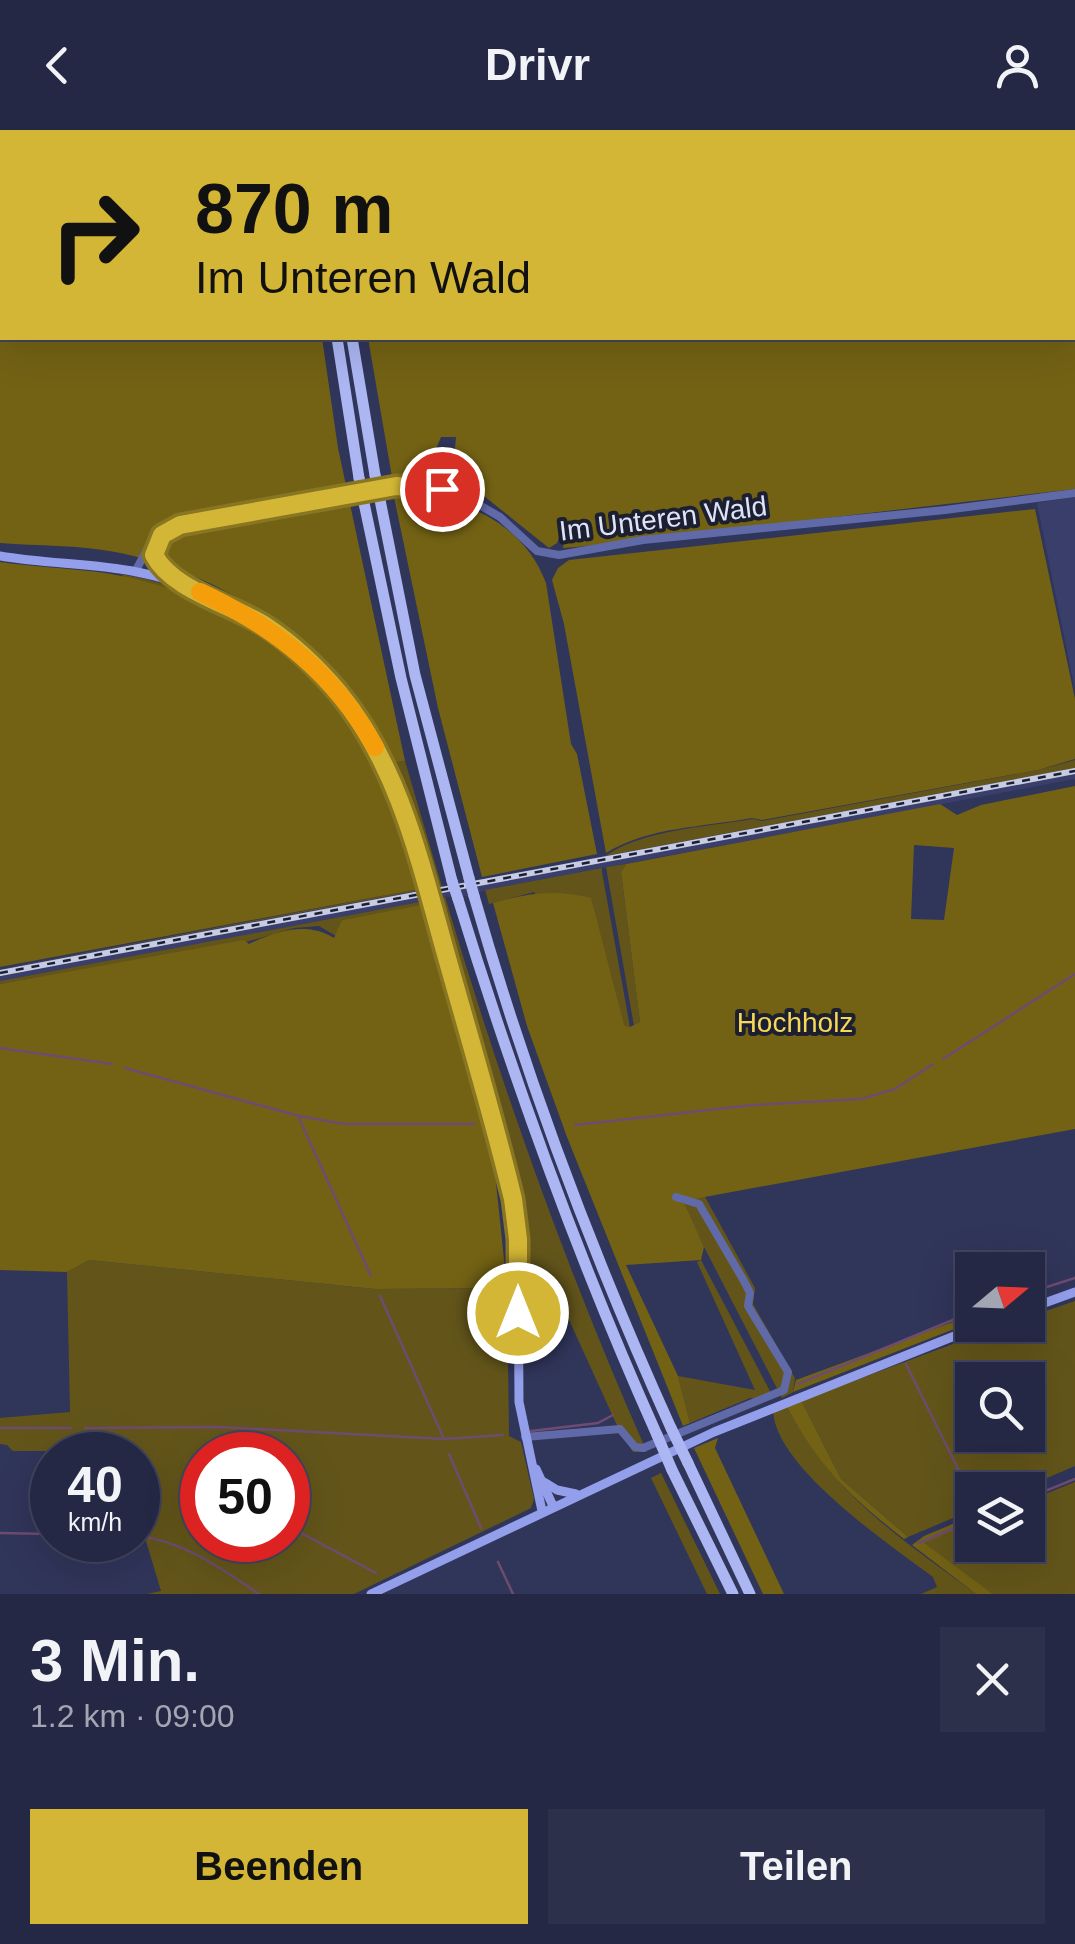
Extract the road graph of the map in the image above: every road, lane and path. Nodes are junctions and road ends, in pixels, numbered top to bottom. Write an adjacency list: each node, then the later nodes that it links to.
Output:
1 (336, 340): 20 (highway, bridge)
2 (352, 340): 21 (highway, bridge)
3 (1075, 493): 4 (street, Im Unteren Wald)
4 (162, 535): 5 (street); 7 (street)
5 (155, 546): 7 (street); 8 (street)
6 (0, 556): 7 (main road)
7 (139, 572): 8 (main road)
8 (179, 583): 13 (main road, bridge)
9 (676, 1197): 13 (street)
10 (1075, 1292): 11 (main road)
11 (1045, 1302)
12 (955, 1335): 16 (main road)
13 (525, 1437): 14 (main road)
14 (528, 1452): 15 (main road); 18 (main road)
15 (542, 1480): 16 (main road); 17 (main road)
16 (578, 1494): 17 (main road)
17 (553, 1506): 18 (main road)
18 (542, 1511): 19 (main road)
19 (371, 1594)
20 (733, 1594)
21 (750, 1594)

